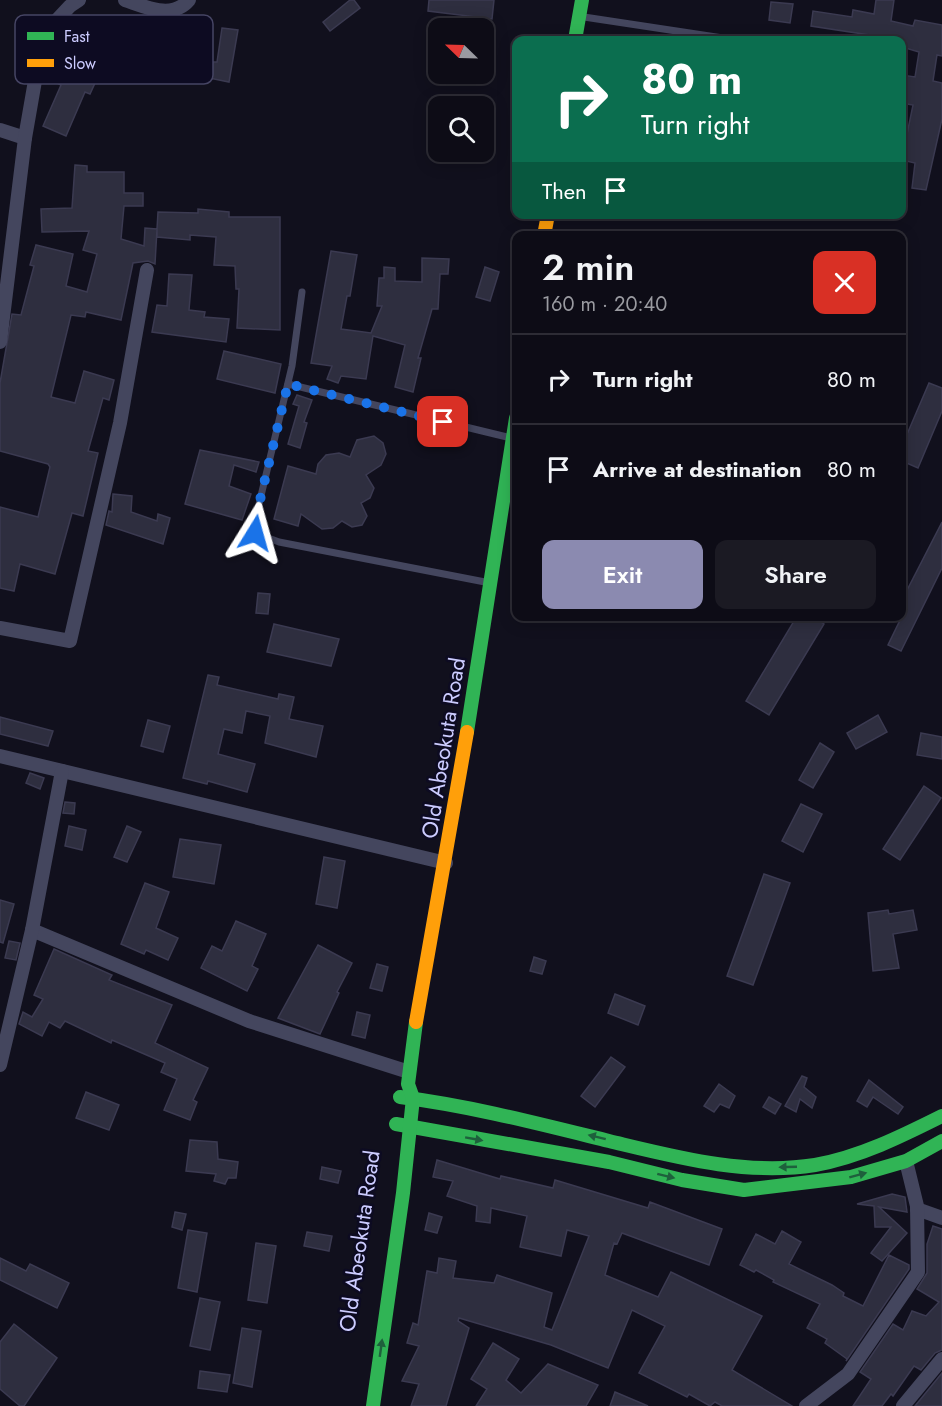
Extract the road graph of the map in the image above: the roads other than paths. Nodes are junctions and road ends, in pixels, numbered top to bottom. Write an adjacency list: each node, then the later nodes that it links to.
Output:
1 (79, 0): 5 (street)
2 (124, 0): 3 (street)
3 (189, 0)
4 (582, 0): 6 (highway)
5 (62, 15)
6 (578, 16): 7 (highway); 8 (lane)
7 (576, 36)
8 (710, 36)
9 (34, 84): 11 (street)
10 (0, 130): 11 (street)
11 (25, 138): 14 (street)
12 (147, 270): 19 (street)
13 (302, 292): 15 (lane)
14 (0, 342)
15 (288, 384): 16 (lane); 18 (lane)
16 (512, 439)
17 (512, 446): 18 (highway, Old Abeokuta Road)
18 (491, 584): 22 (highway, Old Abeokuta Road)
19 (0, 628)
20 (0, 756): 21 (street)
21 (62, 771): 22 (street); 23 (street)
22 (446, 863): 25 (highway, Old Abeokuta Road)
23 (32, 930): 24 (street); 25 (street)
24 (0, 1065)
25 (409, 1078): 26 (highway, Old Abeokuta Road)
26 (407, 1098): 27 (highway, one-way to 26); 28 (highway, Old Abeokuta Road); 29 (highway, Old Abeokuta Road)
27 (942, 1116)
28 (396, 1124): 29 (highway); 32 (highway, Old Abeokuta Road)
29 (411, 1126): 30 (highway); 33 (highway, Old Abeokuta Road)
30 (439, 1132): 33 (highway); 34 (highway, one-way to 34)
31 (942, 1141): 34 (highway)
32 (393, 1146)
33 (408, 1146): 38 (highway, Old Abeokuta Road, one-way to 33)
34 (906, 1161): 35 (street)
35 (917, 1209): 36 (street); 39 (street)
36 (942, 1218)
37 (942, 1359): 40 (street)
38 (373, 1406)
39 (806, 1406)
40 (903, 1406)

